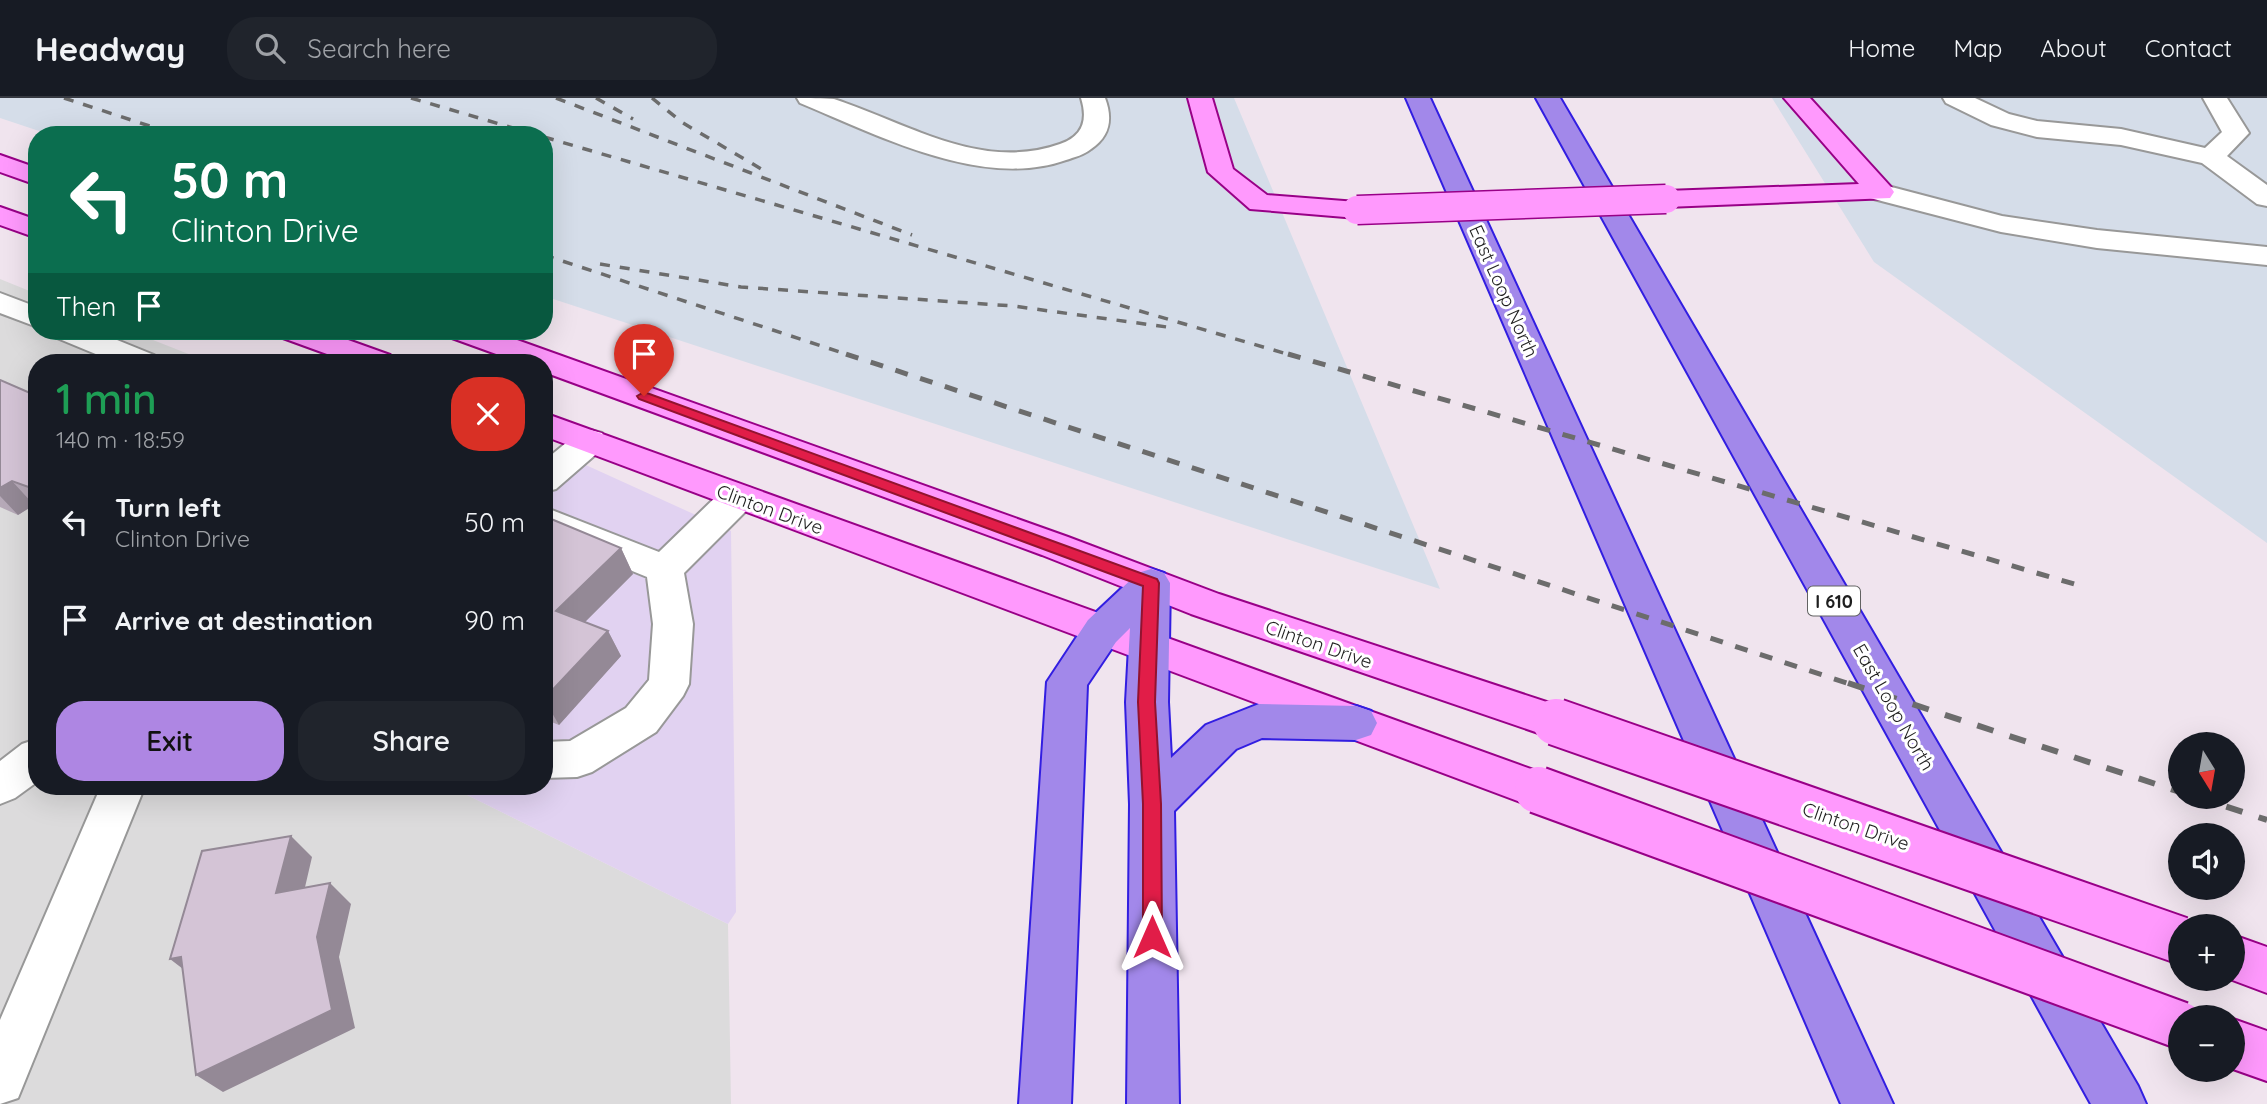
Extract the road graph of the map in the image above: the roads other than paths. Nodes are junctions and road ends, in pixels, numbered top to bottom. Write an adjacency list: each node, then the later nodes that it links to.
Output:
1 (809, 98): 2 (street)
2 (1093, 98)
3 (1200, 98): 12 (main road, East Loop North, bridge)
4 (1418, 98): 52 (highway, East Loop North)
5 (1548, 98): 53 (highway, East Loop North / I 610)
6 (1796, 98): 12 (main road)
7 (1955, 98): 9 (street)
8 (2215, 98): 9 (street)
9 (2211, 158): 13 (street)
10 (0, 163): 11 (main road)
11 (28, 174)
12 (1880, 192): 16 (street)
13 (2267, 198)
14 (0, 215): 15 (main road)
15 (28, 226)
16 (2097, 239): 17 (street); 18 (street)
17 (2267, 256)
18 (2267, 280)
19 (0, 302): 20 (street)
20 (28, 314)
21 (90, 340): 24 (street)
22 (319, 340): 25 (main road)
23 (487, 340): 26 (main road, Clinton Drive)
24 (124, 354)
25 (357, 354)
26 (523, 354)
27 (553, 365): 34 (main road, Clinton Drive)
28 (553, 427): 29 (main road, Clinton Drive)
29 (590, 441): 30 (street); 31 (main road, Clinton Drive)
30 (553, 472)
31 (738, 497): 33 (street); 35 (main road, Clinton Drive)
32 (553, 524): 33 (street)
33 (665, 569): 38 (street)
34 (1151, 583): 35 (highway); 36 (highway); 43 (main road, Clinton Drive, bridge)
35 (1102, 631): 36 (main road, Clinton Drive); 50 (highway)
36 (1147, 647): 37 (main road, Clinton Drive); 42 (highway)
37 (1356, 723): 42 (highway); 46 (main road, Clinton Drive, bridge)
38 (553, 760)
39 (28, 764): 40 (street)
40 (0, 785)
41 (119, 795): 49 (street)
42 (1152, 804): 51 (highway)
43 (2168, 936)
44 (2245, 962): 45 (main road)
45 (2267, 970)
46 (2168, 1021)
47 (2245, 1048): 48 (main road)
48 (2267, 1056)
49 (0, 1080)
50 (1045, 1104)
51 (1153, 1104)
52 (1867, 1104)
53 (2120, 1104)

